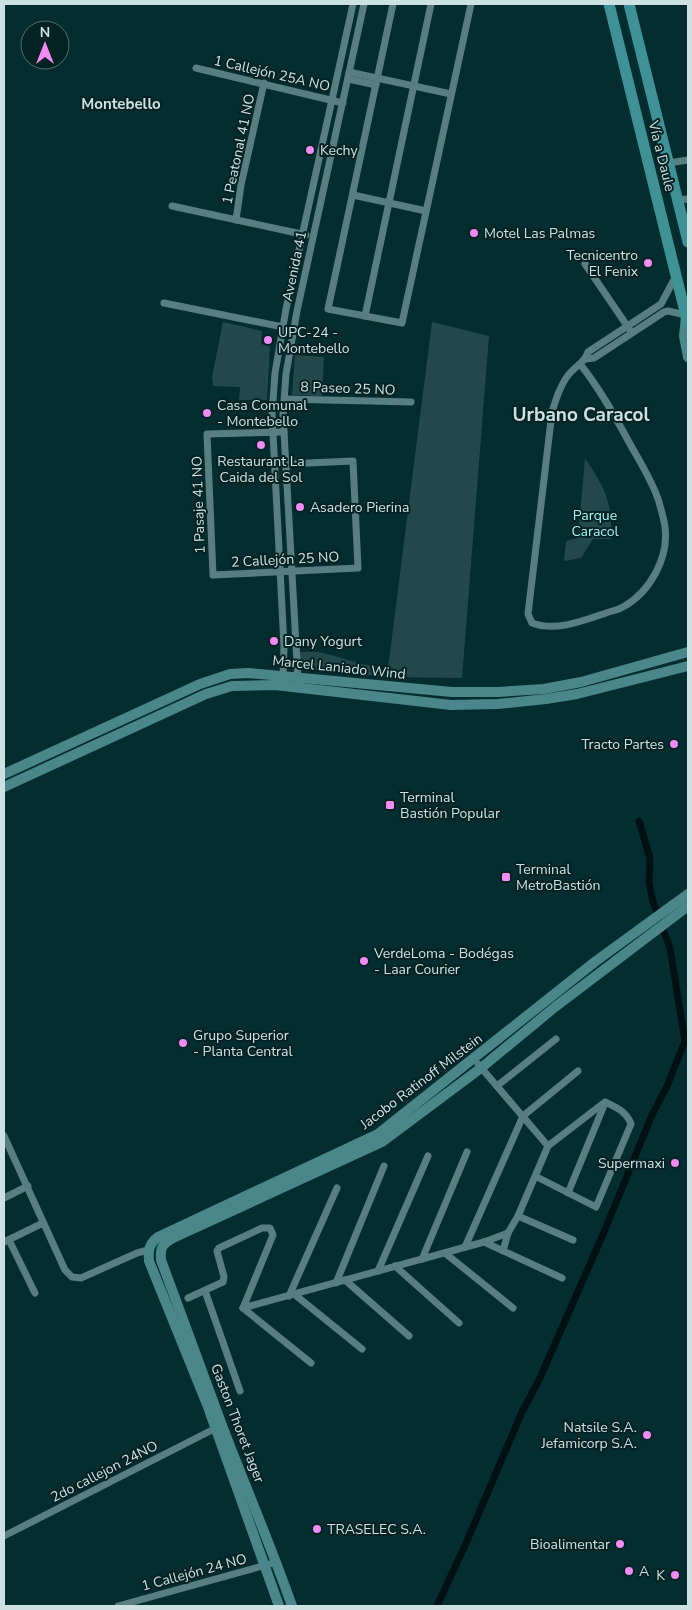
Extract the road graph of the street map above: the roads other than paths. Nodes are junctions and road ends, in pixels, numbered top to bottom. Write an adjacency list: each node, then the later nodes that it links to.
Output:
1 (353, 4): 14 (street, Avenida 41)
2 (363, 4): 9 (street, Avenida 41)
3 (393, 4): 10 (street)
4 (431, 4): 12 (street)
5 (470, 4): 13 (street)
6 (609, 4): 30 (main road, Vía a Daule)
7 (629, 4): 17 (main road, Vía a Daule)
8 (196, 68): 11 (street, 1 Callejón 25A NO)
9 (349, 75): 10 (street); 15 (street, Avenida 41)
10 (377, 82): 12 (street); 20 (street)
11 (264, 83): 14 (street, 1 Callejón 25A NO); 25 (street, 1 Peatonal 41 NO)
12 (414, 86): 13 (street); 22 (street)
13 (451, 94): 24 (street)
14 (332, 100): 15 (street, 1 Callejón 25A NO); 18 (street, Avenida 41)
15 (343, 102): 19 (street, Avenida 41)
16 (688, 160): 17 (street)
17 (669, 163): 21 (main road, Vía a Daule)
18 (312, 188): 19 (street); 26 (street, Avenida 41)
19 (323, 190): 27 (street, Avenida 41)
20 (353, 195): 22 (street); 32 (street)
21 (683, 199): 28 (main road, Vía a Daule)
22 (389, 203): 24 (street); 32 (street)
23 (172, 206): 25 (street)
24 (426, 211): 32 (street)
25 (236, 220): 26 (street)
26 (302, 234): 27 (street); 34 (street, Avenida 41)
27 (313, 236): 38 (street, Avenida 41)
28 (688, 240)
29 (585, 264): 35 (street)
30 (676, 276): 33 (main road, Vía a Daule); 35 (street)
31 (164, 304): 34 (street)
32 (365, 316)
33 (687, 320): 35 (street); 36 (street, Vía a Daule)
34 (283, 327): 40 (street, Avenida 41)
35 (629, 329): 37 (street)
36 (688, 357)
37 (580, 364): 37 (street)
38 (284, 399): 39 (street, 8 Paseo 25 NO); 41 (street, Avenida 41)
39 (411, 402)
40 (273, 432): 41 (street); 43 (street, Avenida 41); 45 (street, 1 Pasaje 41 NO)
41 (284, 432): 42 (street, Avenida 41)
42 (286, 464): 44 (street, Avenida 41); 44 (street, 2 Callejón 25 NO)
43 (280, 572): 44 (street, 2 Callejón 25 NO); 45 (street, 2 Callejón 25 NO); 48 (street, Avenida 41)
44 (292, 572): 49 (street, Avenida 41)
45 (213, 575)
46 (688, 652): 49 (street, Marcel Laniado Wind)
47 (688, 666): 51 (street, Marcel Laniado Wind)
48 (284, 675): 49 (street, Marcel Laniado Wind); 50 (street, Avenida 41); 52 (street, Marcel Laniado Wind)
49 (297, 676): 51 (street, Avenida 41)
50 (283, 686): 51 (street, Marcel Laniado Wind); 53 (street, Marcel Laniado Wind)
51 (298, 688)
52 (4, 774)
53 (4, 787)
54 (688, 894): 57 (street, Jacobo Ratinoff Milstein)
55 (688, 906): 58 (street, Jacobo Ratinoff Milstein)
56 (556, 1040): 60 (street)
57 (473, 1059): 58 (street); 73 (street, Jacobo Ratinoff Milstein)
58 (481, 1068): 60 (street); 73 (street, Jacobo Ratinoff Milstein)
59 (578, 1071): 62 (street)
60 (497, 1086): 62 (street)
61 (605, 1102): 64 (street); 74 (street); 74 (street)
62 (523, 1116): 64 (street); 82 (street)
63 (4, 1136): 66 (street)
64 (548, 1146): 70 (street)
65 (467, 1152): 87 (street)
66 (12, 1154): 68 (street); 71 (street)
67 (428, 1156): 89 (street)
68 (4, 1158)
69 (384, 1166): 92 (street)
70 (535, 1176): 74 (street); 76 (street)
71 (28, 1186): 75 (street); 77 (street)
72 (337, 1188): 95 (street)
73 (262, 1193): 83 (street, Jacobo Ratinoff Milstein); 84 (street, Jacobo Ratinoff Milstein)
74 (568, 1193)
75 (4, 1198)
76 (518, 1216): 78 (street); 79 (street)
77 (43, 1223): 80 (street); 84 (street)
78 (508, 1233): 81 (street); 85 (street)
79 (573, 1240)
80 (6, 1241): 94 (street)
81 (484, 1242): 82 (street); 85 (street)
82 (464, 1247): 86 (street)
83 (160, 1249): 102 (street, Gaston Thoret Jager)
84 (148, 1250): 102 (street, Gaston Thoret Jager)
85 (503, 1251): 90 (street)
86 (445, 1253): 87 (street); 98 (street)
87 (422, 1259): 88 (street)
88 (395, 1266): 89 (street); 99 (street)
89 (378, 1271): 91 (street)
90 (562, 1278)
91 (345, 1280): 92 (street); 100 (street)
92 (336, 1283): 95 (street)
93 (205, 1291): 96 (street); 97 (street); 104 (street)
94 (35, 1293)
95 (292, 1295): 97 (street); 101 (street)
96 (188, 1298)
97 (243, 1308): 103 (street)
98 (513, 1308)
99 (459, 1322)
100 (409, 1336)
101 (362, 1349)
102 (193, 1358): 105 (street, Gaston Thoret Jager); 107 (street, Gaston Thoret Jager)
103 (311, 1363)
104 (240, 1391)
105 (216, 1428): 106 (street, 2do callejon 24NO); 108 (street, Gaston Thoret Jager)
106 (4, 1536)
107 (277, 1562): 108 (street, 1 Callejón 24 NO); 111 (street, Gaston Thoret Jager)
108 (264, 1566): 109 (street, 1 Callejón 24 NO); 110 (street, Gaston Thoret Jager)
109 (118, 1606)
110 (279, 1606)
111 (292, 1606)

